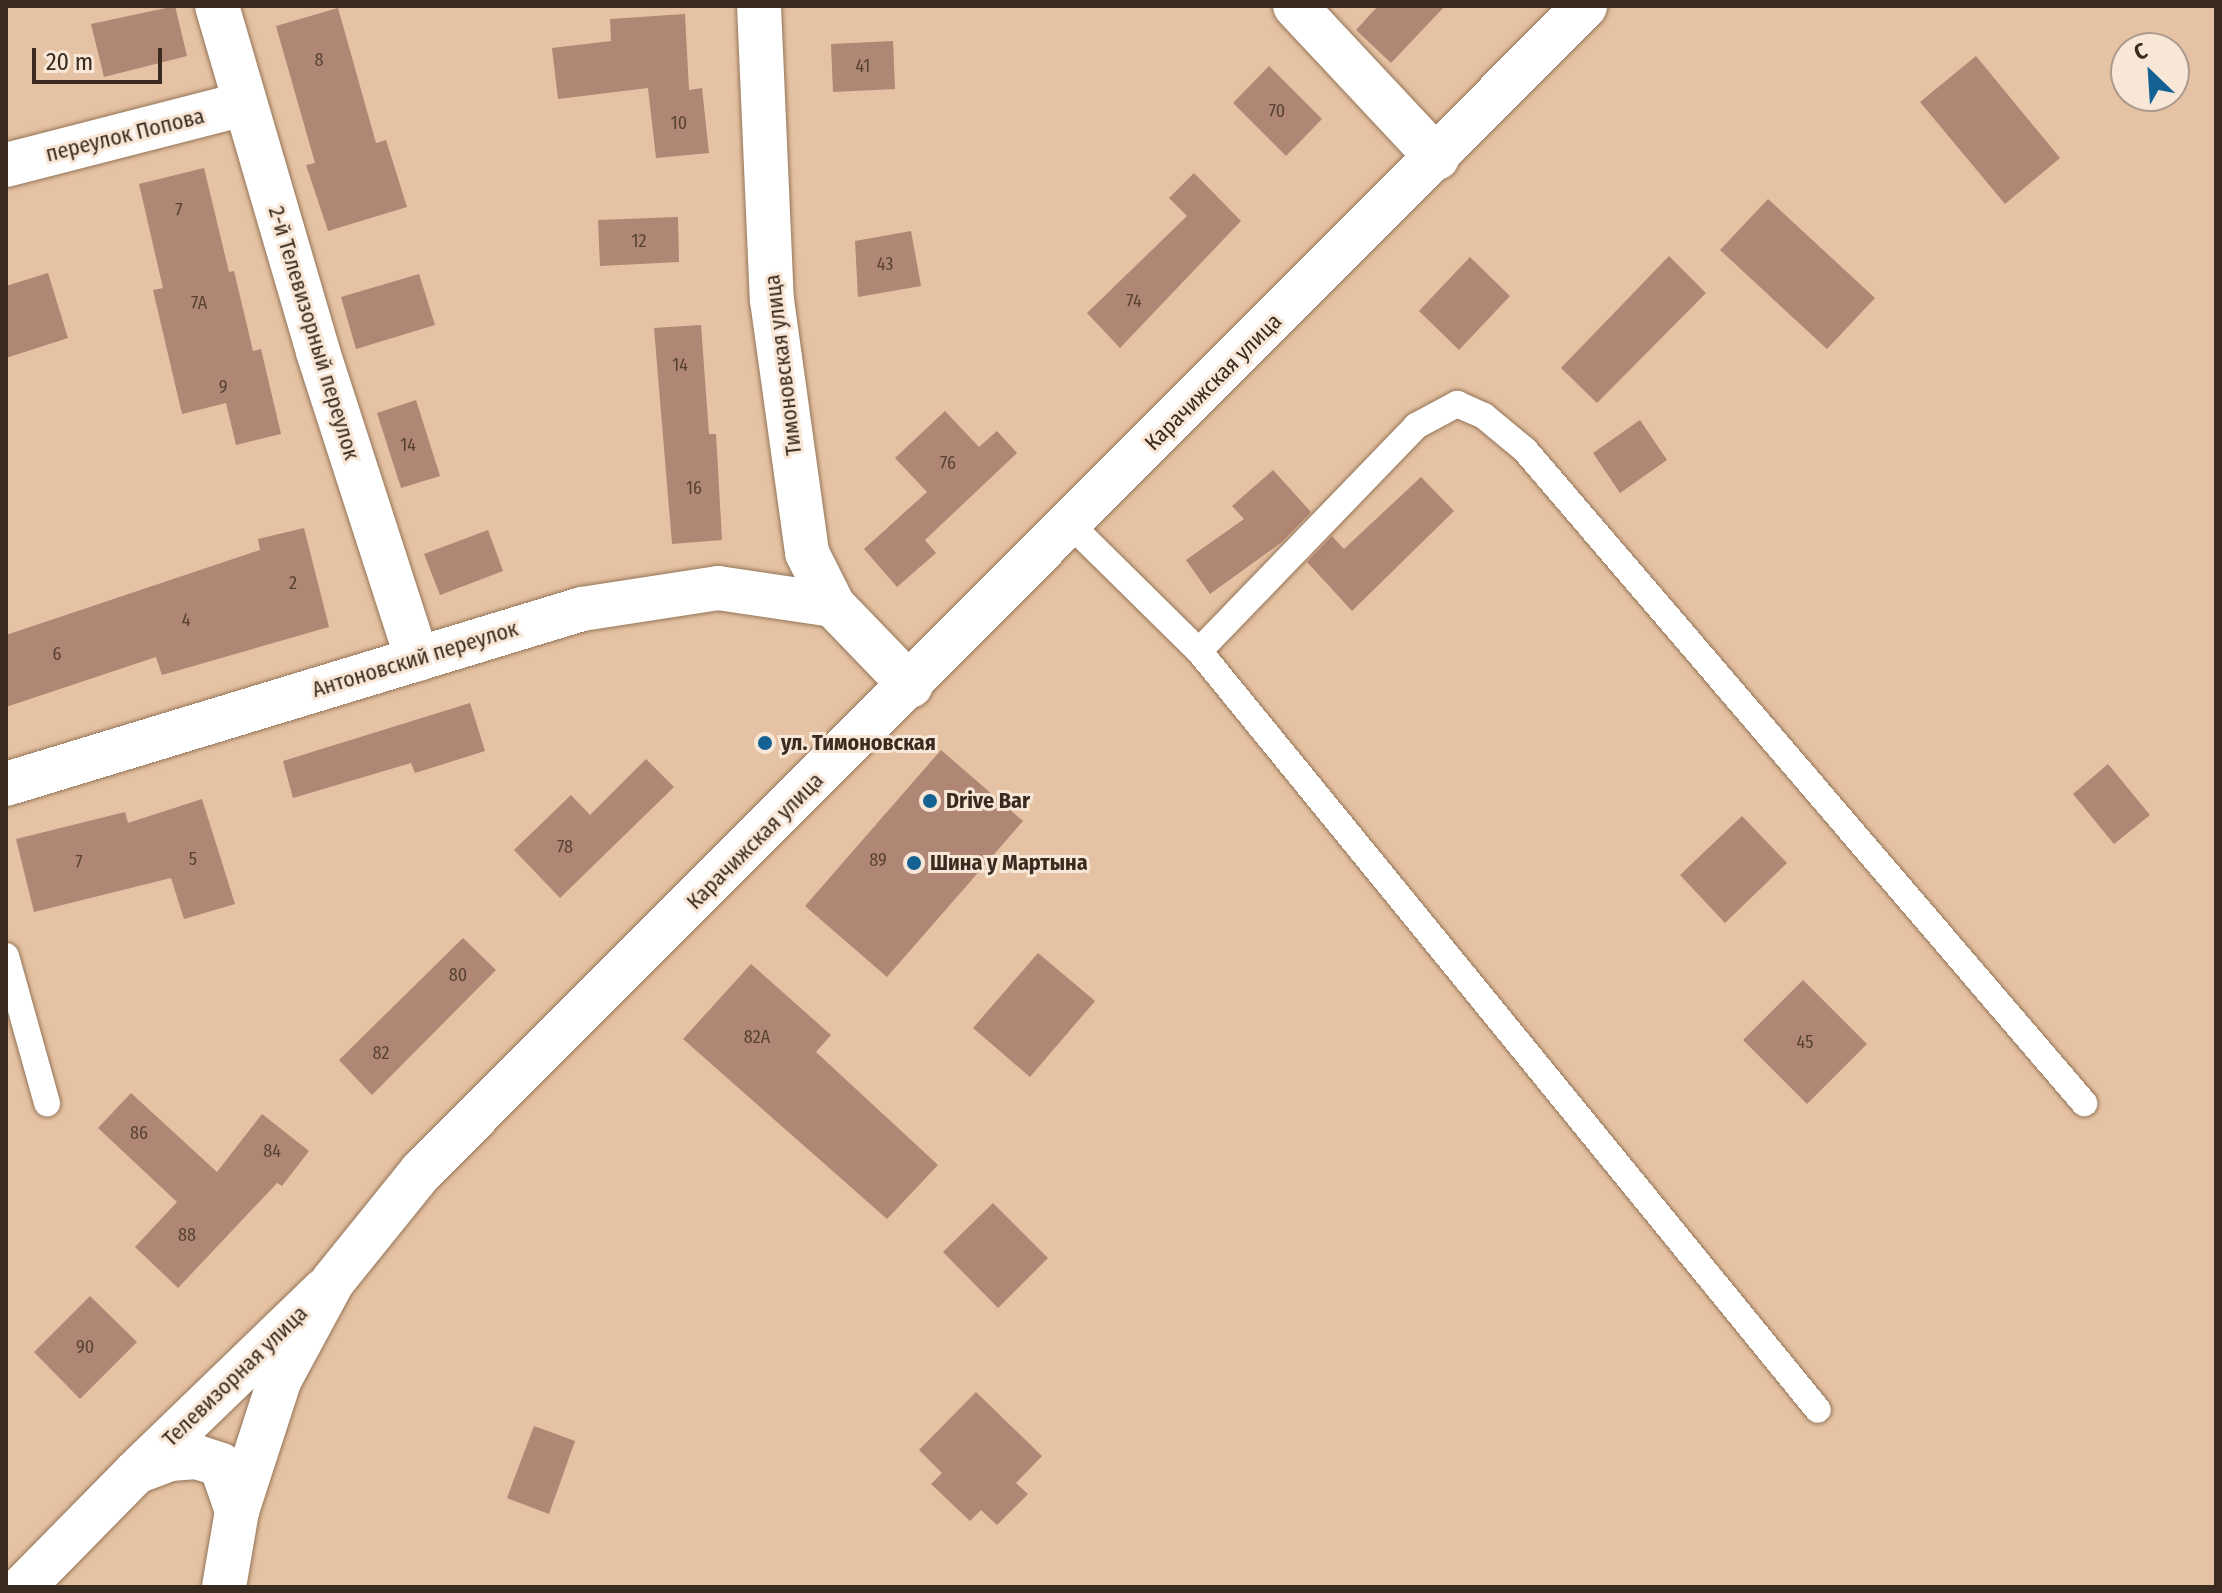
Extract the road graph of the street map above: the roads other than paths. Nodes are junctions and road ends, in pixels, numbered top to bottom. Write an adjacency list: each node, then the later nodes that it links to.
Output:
1 (217, 6): 5 (street, 2-й Телевизорный переулок)
2 (759, 6): 9 (street, Тимоновская улица)
3 (1295, 6): 6 (street)
4 (1585, 6): 6 (street, Карачижская улица)
5 (244, 104): 7 (street, переулок Попова); 11 (street, 2-й Телевизорный переулок)
6 (1437, 158): 8 (street, Карачижская улица)
7 (6, 165)
8 (1070, 524): 10 (lane); 12 (street, Карачижская улица)
9 (833, 605): 11 (street, Антоновский переулок); 12 (street, Тимоновская улица)
10 (1199, 651): 16 (lane); 18 (lane)
11 (417, 659): 13 (street, Антоновский переулок)
12 (911, 686): 17 (street, Карачижская улица)
13 (6, 784)
14 (6, 956): 15 (lane)
15 (47, 1103)
16 (2084, 1103)
17 (333, 1281): 19 (street, Телевизорная улица); 20 (street, Карачижская улица)
18 (1818, 1410)
19 (136, 1472): 20 (street, Телевизорная улица); 21 (street, Телевизорная улица)
20 (237, 1511): 22 (street, Карачижская улица)
21 (23, 1587)
22 (224, 1587)

